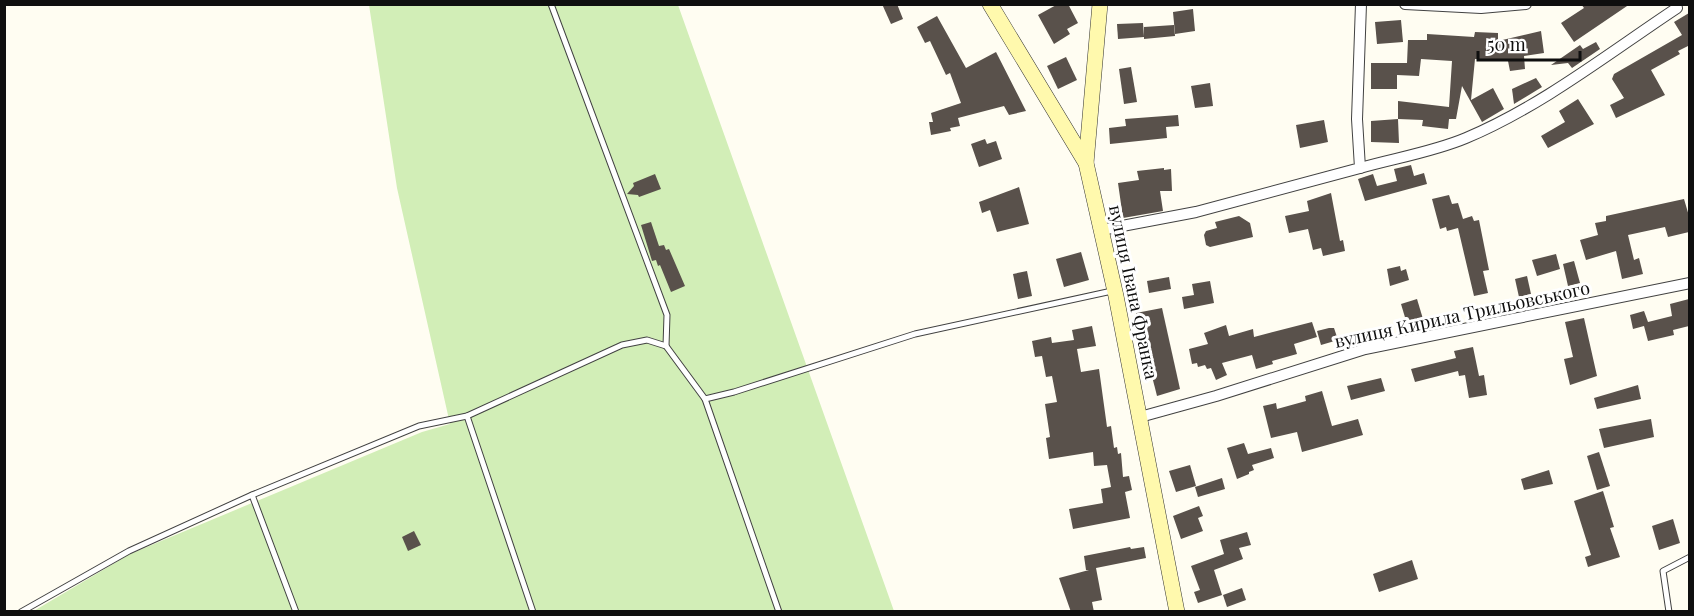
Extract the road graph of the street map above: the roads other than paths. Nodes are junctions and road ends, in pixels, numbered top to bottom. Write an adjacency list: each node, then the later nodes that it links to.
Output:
1 (551, 4): 13 (lane)
2 (990, 4): 8 (street, вулиця Івана Франка)
3 (1100, 4): 8 (street)
4 (1361, 4): 9 (street)
5 (1405, 4): 6 (street)
6 (1526, 4)
7 (1677, 8): 9 (street)
8 (1086, 163): 10 (street, вулиця Івана Франка)
9 (1360, 168): 10 (street)
10 (1101, 230): 12 (street, вулиця Івана Франка)
11 (1689, 284): 16 (street, вулиця Кирила Трильовського)
12 (1115, 291): 14 (lane); 16 (street, вулиця Івана Франка)
13 (666, 346): 14 (lane); 15 (lane)
14 (705, 399): 22 (lane)
15 (466, 416): 17 (lane); 21 (lane)
16 (1140, 417): 23 (street, вулиця Івана Франка)
17 (252, 495): 19 (lane); 20 (lane)
18 (1689, 557): 24 (lane)
19 (21, 612)
20 (296, 612)
21 (533, 612)
22 (779, 612)
23 (1177, 612)
24 (1669, 612)

